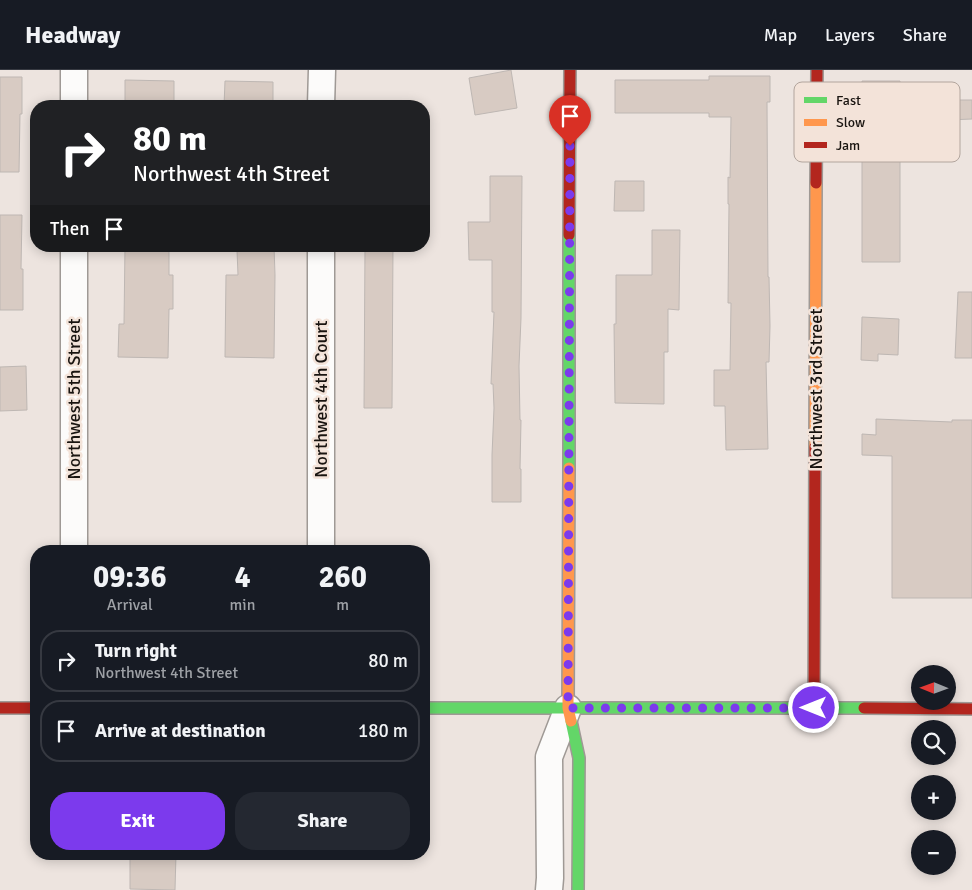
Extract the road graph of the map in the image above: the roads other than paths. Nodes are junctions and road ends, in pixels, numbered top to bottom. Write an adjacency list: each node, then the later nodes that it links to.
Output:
1 (74, 70): 4 (street)
2 (322, 70): 5 (street)
3 (570, 70): 14 (street)
4 (74, 100)
5 (322, 100)
6 (817, 162): 15 (street, Northwest 3rd Street)
7 (74, 252): 9 (street, Northwest 5th Street)
8 (321, 252): 10 (street, Northwest 4th Court)
9 (74, 545)
10 (321, 545)
11 (0, 708): 12 (street)
12 (30, 708)
13 (430, 708): 14 (street)
14 (568, 708): 15 (street); 17 (street); 18 (street)
15 (814, 708): 16 (street)
16 (972, 709)
17 (549, 890)
18 (578, 890)

